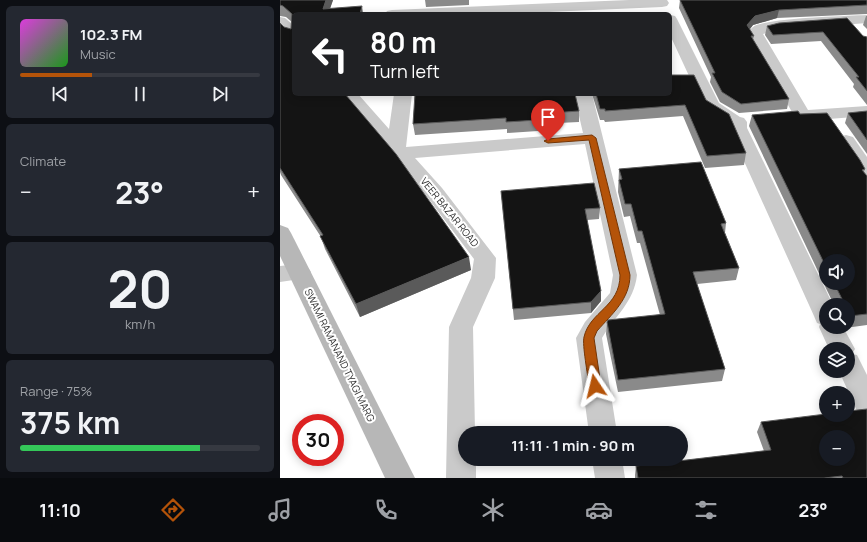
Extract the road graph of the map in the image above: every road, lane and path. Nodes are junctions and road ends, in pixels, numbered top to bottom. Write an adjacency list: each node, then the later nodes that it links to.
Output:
1 (664, 6): 2 (street)
2 (412, 9): 3 (street)
3 (400, 12)
4 (867, 19): 5 (street)
5 (849, 20): 8 (street); 15 (street)
6 (285, 21): 7 (street)
7 (292, 31)
8 (862, 36)
9 (674, 37): 22 (street)
10 (350, 96): 18 (street, VEER BAZAR ROAD)
11 (408, 96): 18 (street)
12 (583, 96): 17 (street)
13 (867, 111): 14 (street)
14 (828, 114): 15 (street); 19 (street)
15 (803, 116): 16 (street)
16 (779, 117)
17 (592, 138): 18 (street); 25 (street)
18 (398, 151): 28 (street, VEER BAZAR ROAD)
19 (867, 171)
20 (280, 233): 21 (street, SWAMI RAMANAND TYAGI MARG)
21 (290, 273): 27 (street, SWAMI RAMANAND TYAGI MARG)
22 (819, 301)
23 (855, 378): 24 (street)
24 (867, 403)
25 (602, 426)
26 (608, 466): 29 (street)
27 (400, 478)
28 (461, 478)
29 (610, 478)

